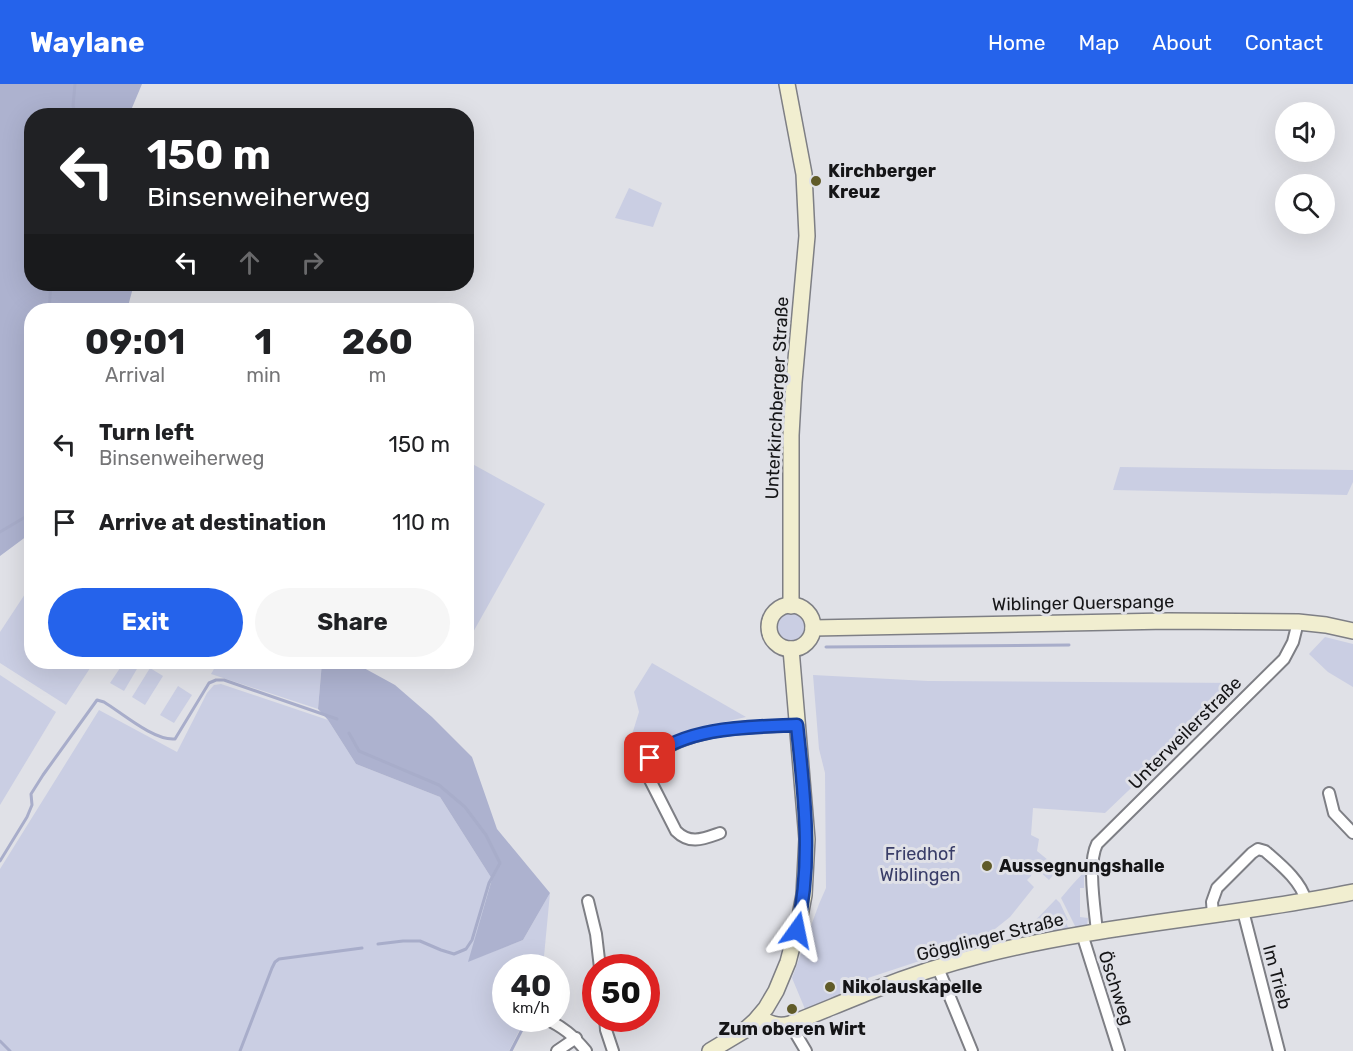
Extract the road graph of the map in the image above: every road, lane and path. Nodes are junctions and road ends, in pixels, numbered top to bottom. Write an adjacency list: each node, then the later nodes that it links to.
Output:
1 (787, 84): 2 (main road, Unterkirchberger Straße)
2 (791, 606): 4 (main road); 6 (main road)
3 (1298, 622): 4 (main road, Wiblinger Querspange); 5 (main road, Wiblinger Querspange); 16 (street, Unterweilerstraße)
4 (813, 628): 6 (main road)
5 (1353, 631)
6 (791, 649): 7 (main road)
7 (797, 725): 9 (street); 20 (main road)
8 (1329, 793): 10 (street)
9 (720, 833)
10 (1353, 833)
11 (1353, 892): 13 (main road, Gögglinger Straße)
12 (588, 901): 18 (street)
13 (1306, 902): 14 (main road, Gögglinger Straße); 15 (street)
14 (1243, 911): 15 (main road, Gögglinger Straße); 32 (street, Im Trieb)
15 (1213, 915): 16 (main road, Gögglinger Straße)
16 (1097, 932): 17 (main road, Gögglinger Straße)
17 (1082, 934): 19 (main road, Gögglinger Straße); 31 (street, Öschweg)
18 (598, 954)
19 (938, 968): 21 (main road, Gögglinger Straße); 30 (street)
20 (762, 1013): 21 (main road); 28 (main road)
21 (790, 1024): 29 (street)
22 (568, 1032): 24 (street)
23 (607, 1032): 27 (street)
24 (576, 1038): 25 (street); 26 (street)
25 (557, 1051)
26 (586, 1051)
27 (613, 1051)
28 (710, 1051)
29 (806, 1051)
30 (972, 1051)
31 (1119, 1051)
32 (1279, 1051)

